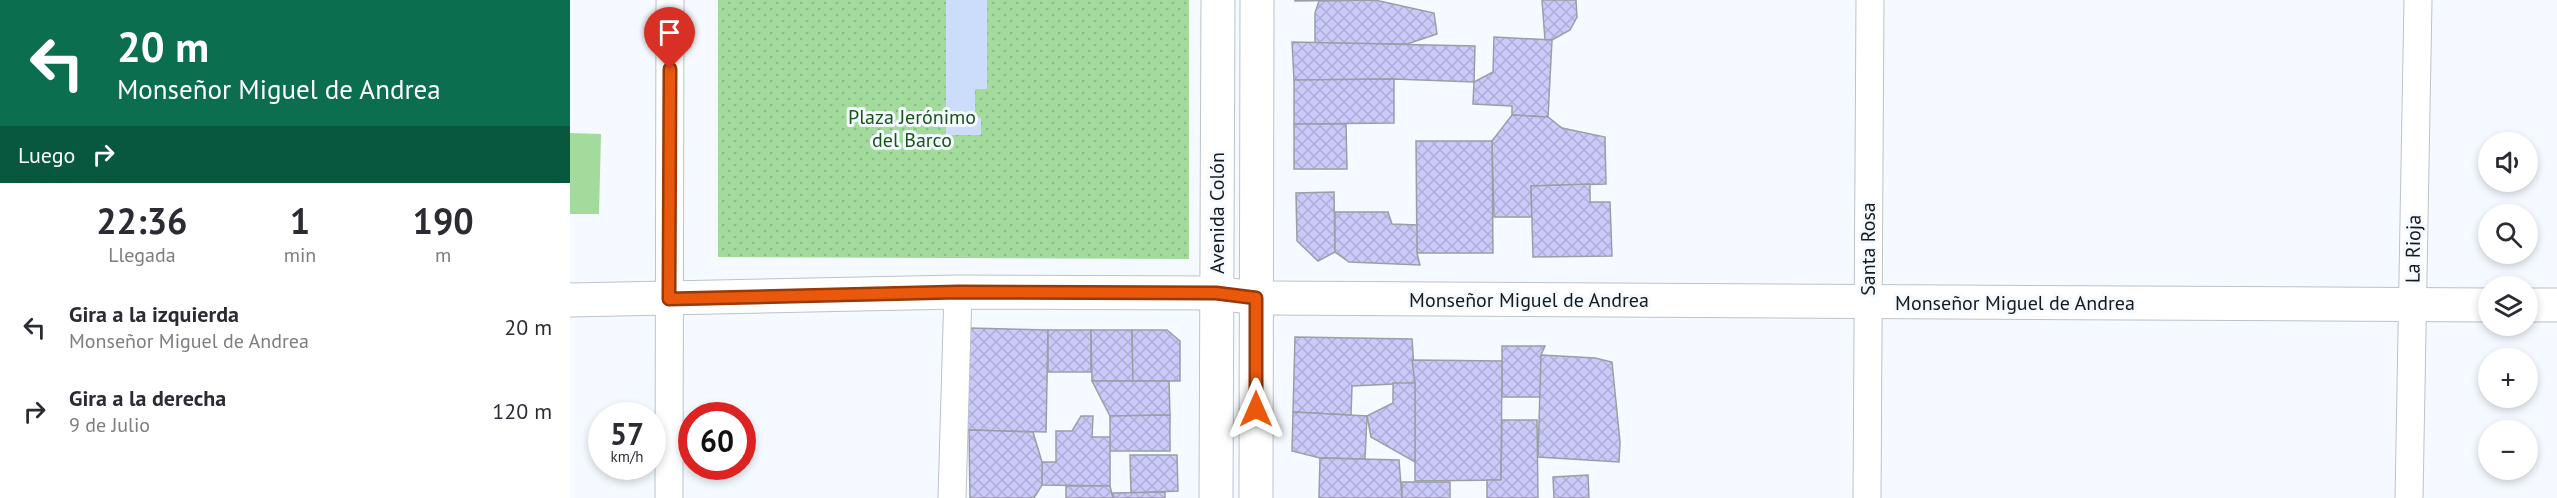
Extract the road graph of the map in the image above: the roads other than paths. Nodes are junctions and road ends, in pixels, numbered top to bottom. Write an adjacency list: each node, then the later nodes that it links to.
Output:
1 (670, 0): 9 (street)
2 (1218, 0): 7 (main road, Avenida Colón)
3 (1257, 0): 8 (main road, Avenida Colón)
4 (1870, 0): 11 (street, Santa Rosa)
5 (2418, 0): 12 (street, La Rioja)
6 (958, 292): 7 (main road, Monseñor Miguel de Andrea); 9 (main road, Monseñor Miguel de Andrea); 17 (street)
7 (1216, 293): 8 (main road, Monseñor Miguel de Andrea); 18 (main road, Avenida Colón)
8 (1256, 298): 11 (main road, Monseñor Miguel de Andrea); 19 (main road, Avenida Colón)
9 (669, 299): 10 (main road, Monseñor Miguel de Andrea); 16 (street)
10 (570, 300)
11 (1868, 302): 12 (main road, Monseñor Miguel de Andrea); 20 (street, Santa Rosa)
12 (2412, 305): 13 (main road, Monseñor Miguel de Andrea); 21 (street, La Rioja)
13 (2478, 305)
14 (2538, 305): 15 (main road)
15 (2557, 305)
16 (669, 498)
17 (952, 498)
18 (1216, 498)
19 (1256, 498)
20 (1867, 498)
21 (2409, 498)

